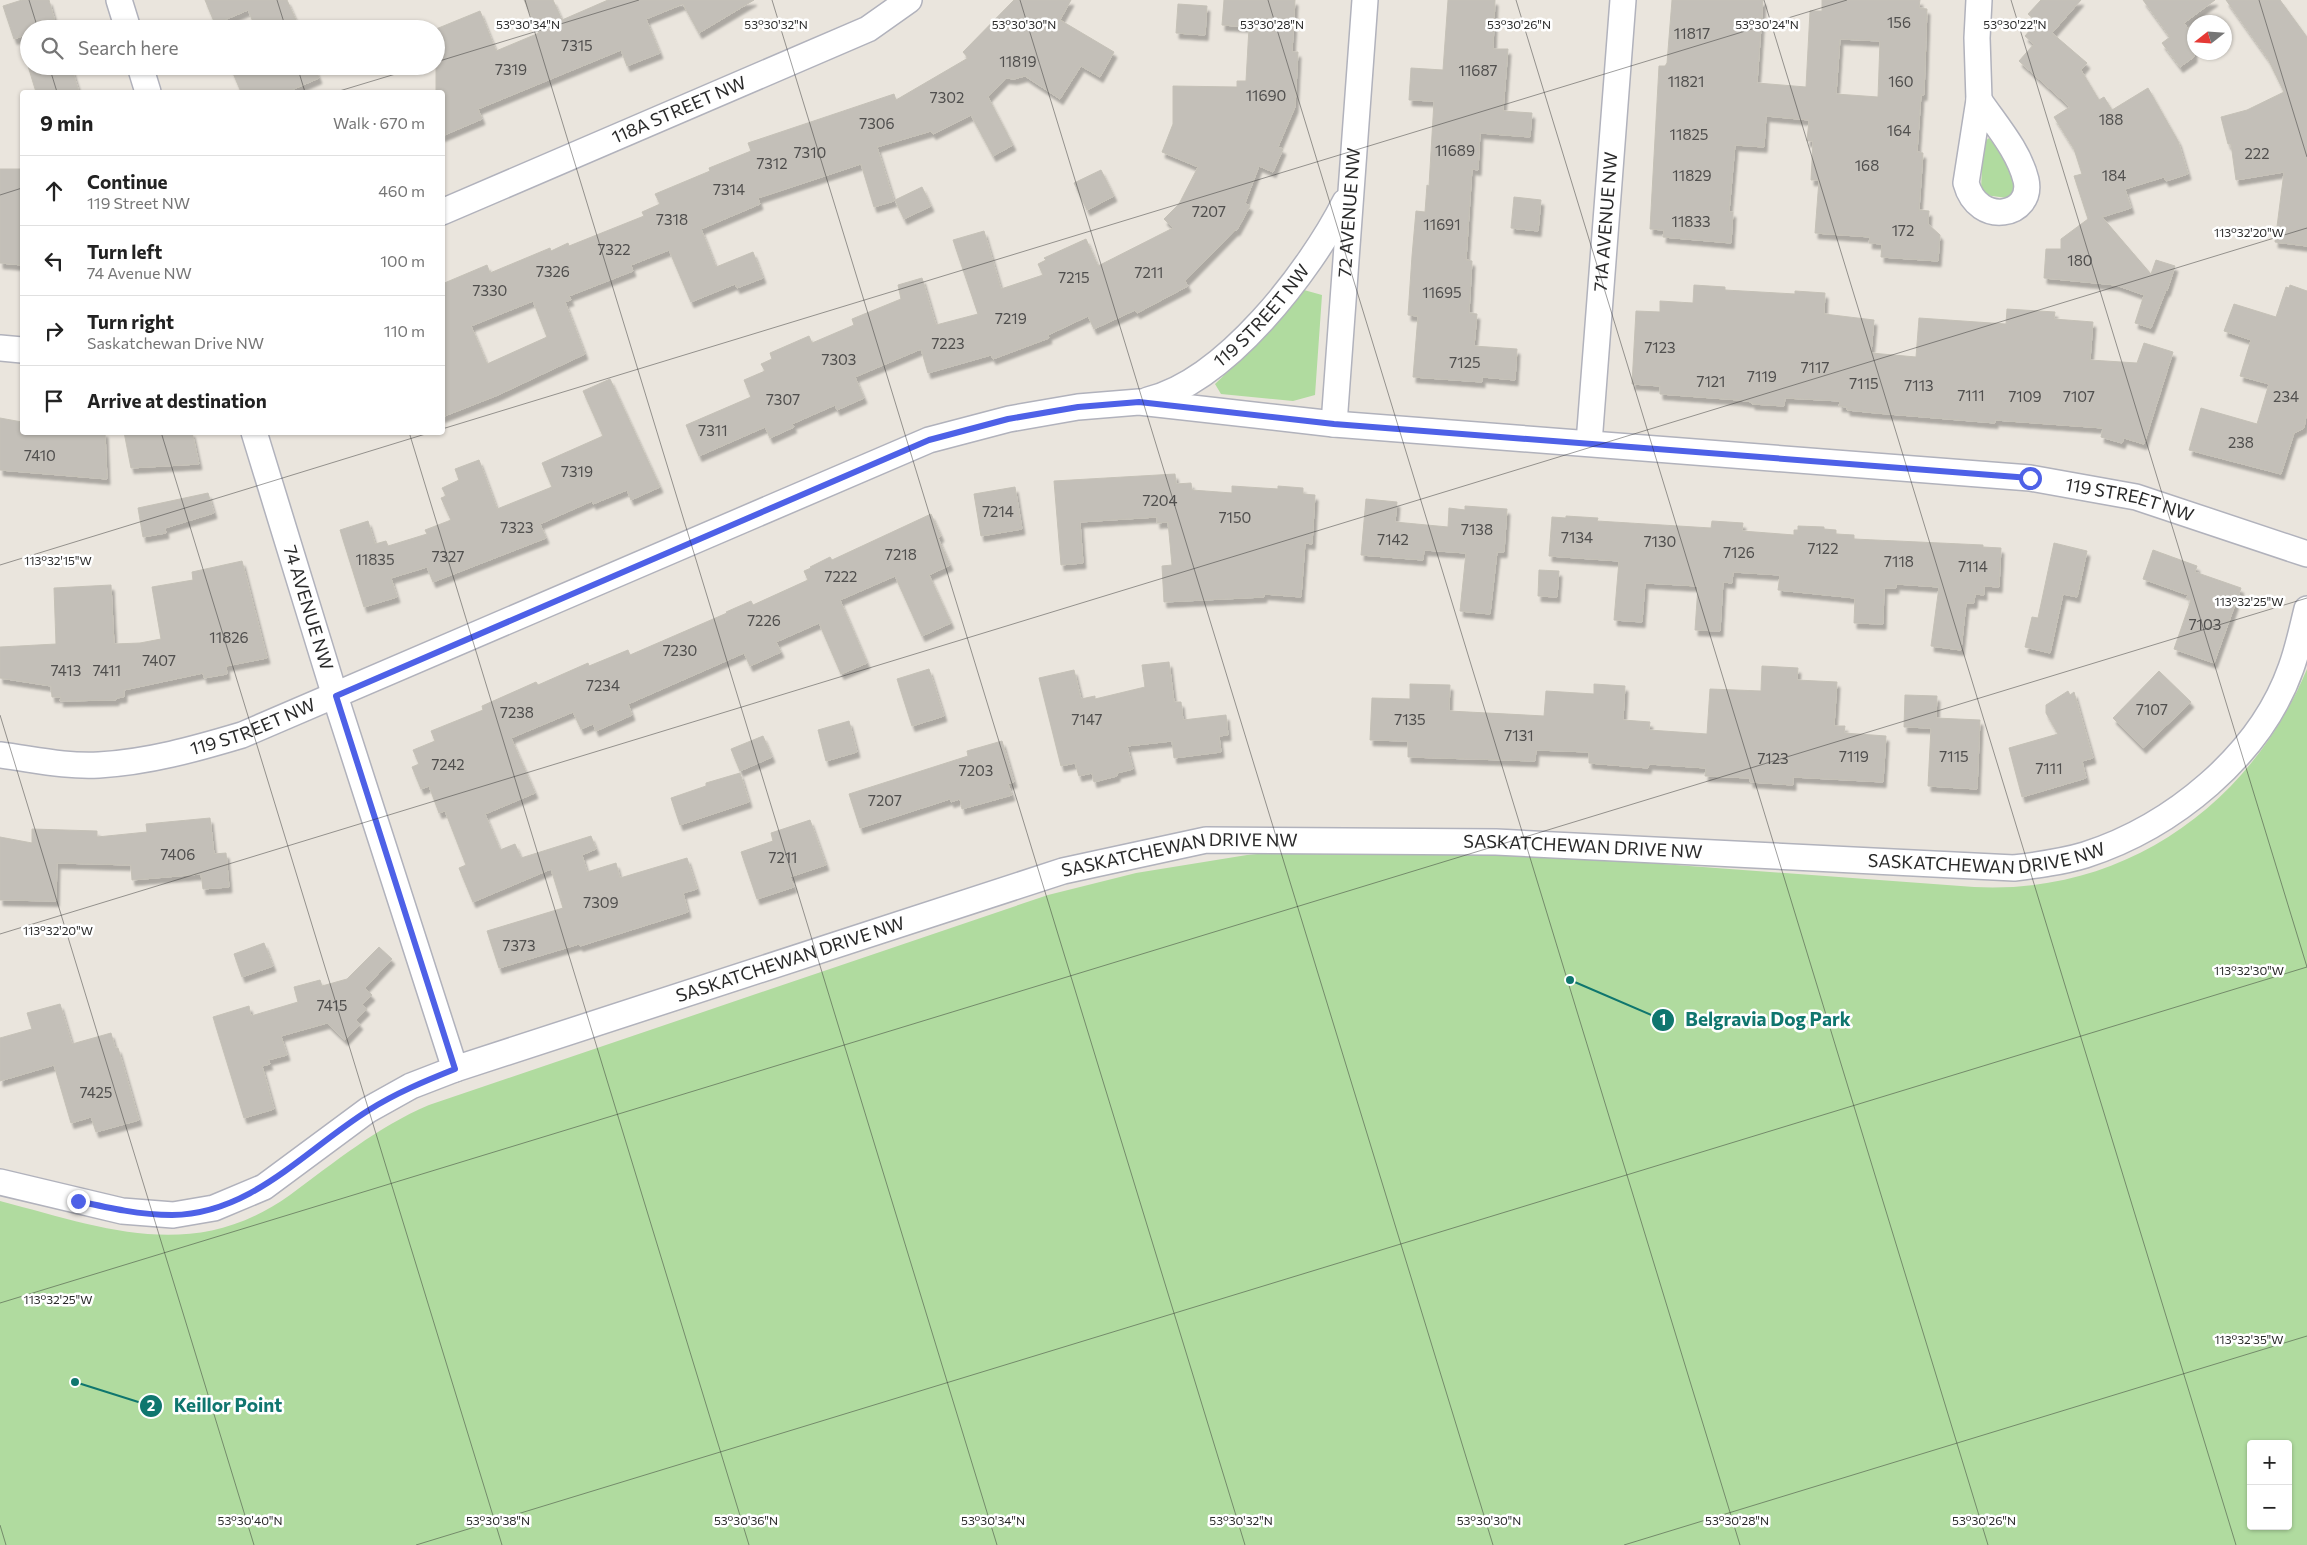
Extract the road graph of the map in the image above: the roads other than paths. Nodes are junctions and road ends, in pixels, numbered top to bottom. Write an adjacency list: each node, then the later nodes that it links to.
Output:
1 (119, 0): 6 (street)
2 (909, 0): 11 (street, 118A STREET NW)
3 (1365, 0): 10 (street, 72 AVENUE NW)
4 (1623, 0): 17 (street, 71A AVENUE NW)
5 (1979, 0): 9 (street)
6 (125, 20)
7 (143, 75): 8 (street)
8 (147, 90)
9 (1980, 100)
10 (1350, 193): 14 (street, 119 STREET NW); 15 (street, 72 AVENUE NW)
11 (445, 211)
12 (0, 348): 13 (street)
13 (20, 350)
14 (1139, 402): 15 (street, 119 STREET NW); 20 (street, 119 STREET NW)
15 (1334, 424): 17 (street, 119 STREET NW)
16 (255, 435): 20 (street, 74 AVENUE NW)
17 (1588, 443): 18 (street, 119 STREET NW)
18 (2307, 554)
19 (2307, 609): 22 (street, SASKATCHEWAN DRIVE NW)
20 (336, 696): 21 (street, 119 STREET NW); 22 (street, 74 AVENUE NW)
21 (0, 755)
22 (455, 1069): 23 (street, SASKATCHEWAN DRIVE NW)
23 (0, 1182)

